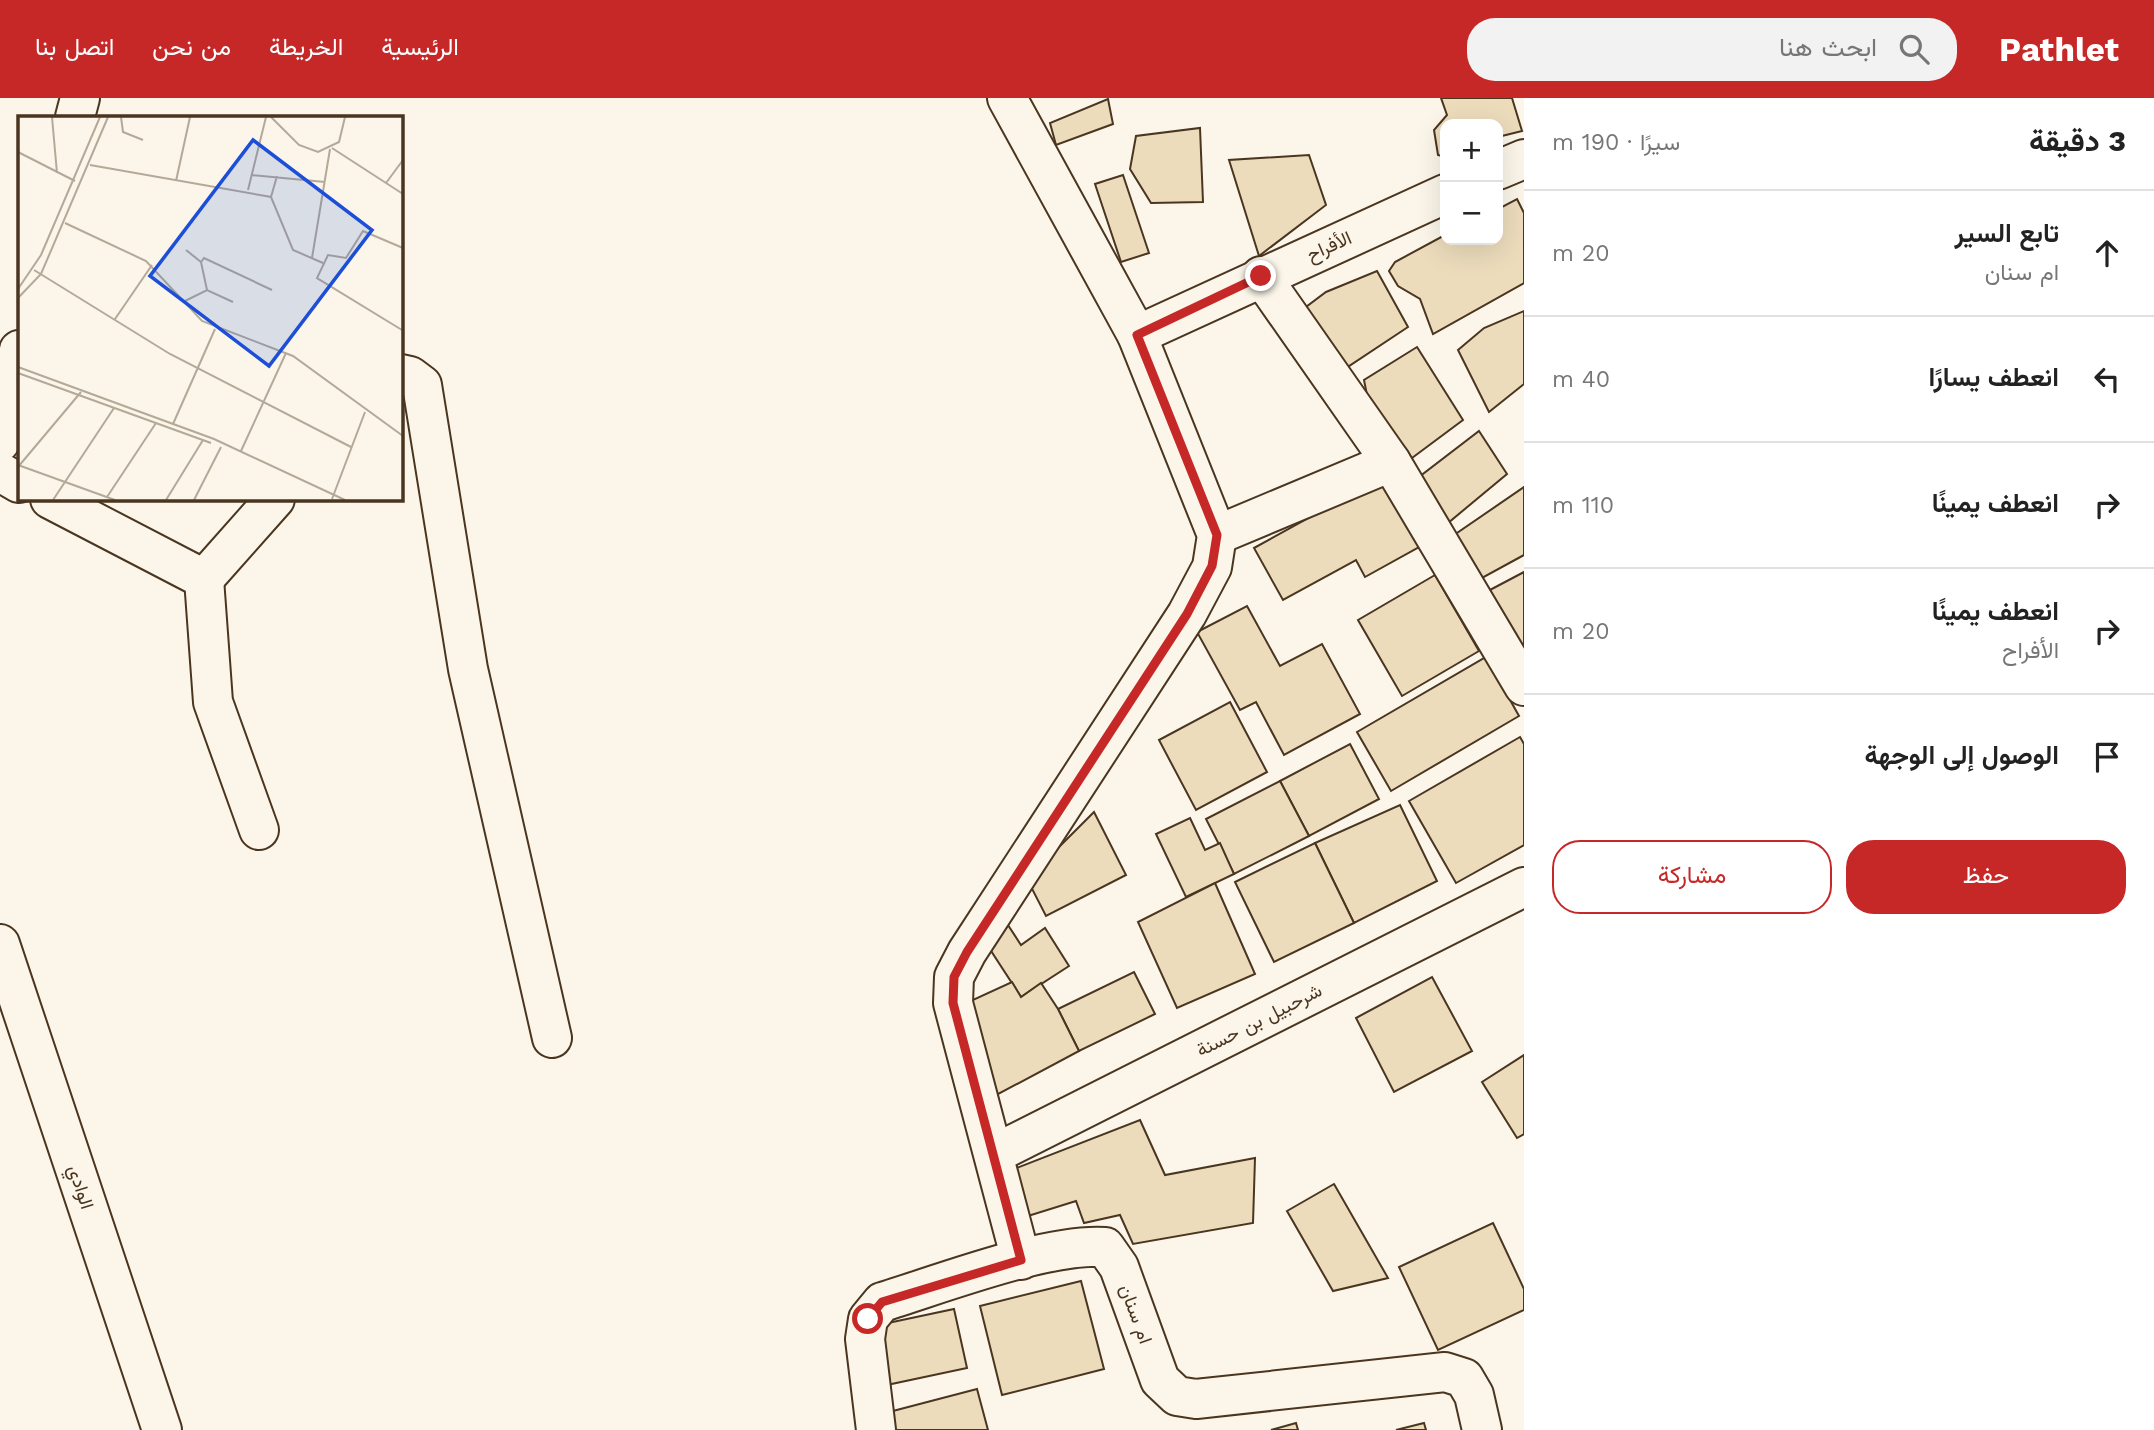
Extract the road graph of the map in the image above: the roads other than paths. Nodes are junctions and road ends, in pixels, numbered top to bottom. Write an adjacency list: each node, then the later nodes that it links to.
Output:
1 (80, 98): 3 (street)
2 (1007, 98): 8 (street)
3 (75, 116)
4 (1524, 159): 5 (street)
5 (1503, 168)
6 (1440, 196): 7 (street, الأفراح)
7 (1261, 276): 8 (street, الأفراح); 12 (street)
8 (1137, 335): 17 (street)
9 (18, 355): 11 (street)
10 (402, 374): 23 (street)
11 (0, 442)
12 (1391, 462): 17 (street); 19 (street)
13 (0, 472): 14 (street)
14 (18, 481)
15 (52, 500): 18 (street)
16 (274, 500): 18 (street)
17 (1217, 535): 24 (street)
18 (204, 579): 20 (street)
19 (1524, 687)
20 (259, 830)
21 (1524, 887): 24 (street, شرحبيل بن حسنة)
22 (0, 944): 26 (street, الوادي)
23 (552, 1038)
24 (994, 1154): 25 (street)
25 (1021, 1260): 27 (street, ام سنان); 28 (street, ام سنان)
26 (162, 1430)
27 (876, 1430)
28 (1482, 1430)

